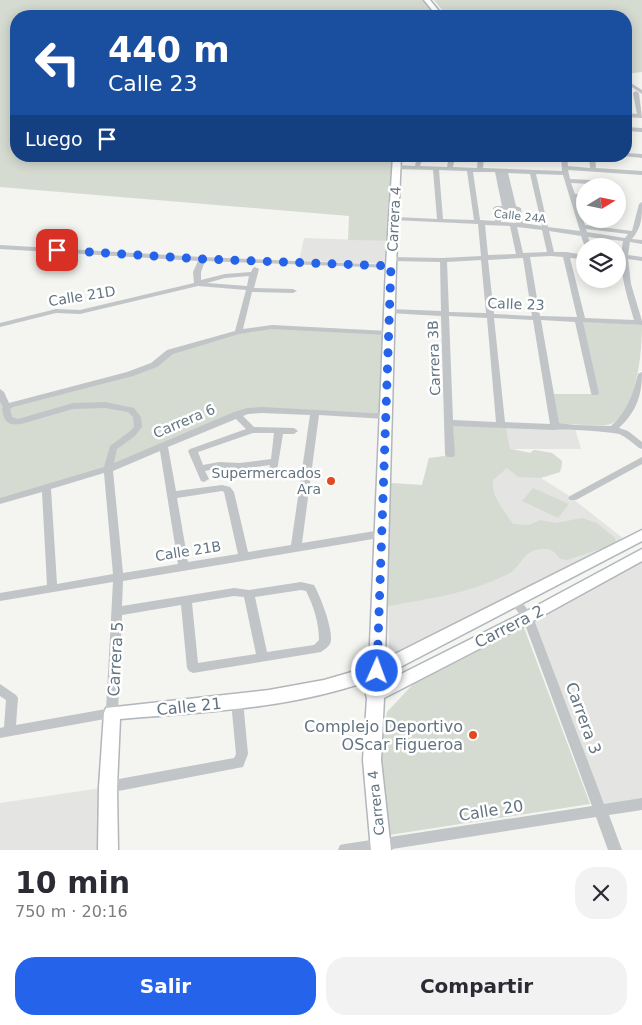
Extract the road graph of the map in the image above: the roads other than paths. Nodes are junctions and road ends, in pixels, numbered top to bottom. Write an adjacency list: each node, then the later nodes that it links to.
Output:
1 (427, 0): 2 (main road)
2 (435, 10)
3 (638, 92): 4 (street)
4 (640, 116): 5 (street)
5 (641, 130)
6 (396, 162): 12 (main road, Carrera 4)
7 (418, 162): 13 (street)
8 (451, 162): 15 (street)
9 (481, 162): 17 (street)
10 (564, 162): 19 (street)
11 (592, 162): 20 (street)
12 (396, 167): 13 (street); 31 (main road, Carrera 4)
13 (417, 168): 14 (street)
14 (436, 168): 15 (street); 32 (street)
15 (450, 169): 16 (street)
16 (470, 170): 17 (street); 33 (street)
17 (480, 170): 18 (street)
18 (502, 170): 21 (street); 29 (street)
19 (564, 170): 20 (street); 21 (street); 23 (street)
20 (593, 170): 22 (street)
21 (533, 172): 36 (street)
22 (642, 172)
23 (567, 181): 24 (street); 25 (street)
24 (576, 181)
25 (572, 196): 26 (street); 28 (street)
26 (576, 196)
27 (642, 206): 30 (street)
28 (576, 207)
29 (510, 208): 34 (street); 35 (street)
30 (641, 216): 38 (street)
31 (395, 219): 32 (street, Calle 24A); 54 (main road, Carrera 4)
32 (440, 221): 33 (street, Calle 24A)
33 (479, 222): 34 (street, Calle 24A); 48 (street)
34 (498, 223): 35 (street, Calle 24A)
35 (517, 225): 36 (street, Calle 24A); 46 (street)
36 (545, 229): 37 (street, Calle 24A); 44 (street)
37 (583, 230): 38 (street); 39 (street); 40 (street, Calle 24A)
38 (637, 231): 40 (street)
39 (586, 238)
40 (628, 240): 41 (street, Calle 24A); 43 (street)
41 (642, 242)
42 (0, 247): 49 (street)
43 (626, 247)
44 (551, 254): 45 (street); 46 (street)
45 (566, 254): 47 (street); 64 (street)
46 (522, 255): 48 (street); 63 (street)
47 (576, 256)
48 (485, 258): 51 (street); 62 (street)
49 (202, 259): 53 (street); 57 (street)
50 (642, 259): 52 (street)
51 (443, 260): 54 (street); 61 (street, Carrera 3B)
52 (626, 261)
53 (258, 262): 54 (street); 55 (street)
54 (391, 263): 60 (main road, Carrera 4)
55 (253, 274): 57 (street); 58 (street)
56 (626, 279): 65 (street)
57 (198, 284): 58 (street); 66 (street, Calle 21D)
58 (250, 289): 59 (street); 67 (street)
59 (293, 291)
60 (389, 311): 61 (street, Calle 23); 68 (main road, Carrera 4)
61 (445, 314): 62 (street, Calle 23); 76 (street, Carrera 3B)
62 (491, 316): 63 (street, Calle 23); 77 (street)
63 (536, 318): 64 (street, Calle 23); 78 (street)
64 (580, 319): 65 (street, Calle 23); 71 (street)
65 (640, 323)
66 (0, 325)
67 (239, 329): 68 (street); 72 (street)
68 (388, 333): 75 (main road, Carrera 4)
69 (642, 374): 79 (street)
70 (0, 392): 72 (street)
71 (595, 393)
72 (8, 406): 88 (street)
73 (315, 412): 74 (street, Carrera 6); 75 (street, Carrera 6); 96 (street)
74 (237, 414): 80 (street); 83 (street, Carrera 6)
75 (386, 416): 94 (main road, Carrera 4)
76 (449, 423): 77 (street); 85 (street, Carrera 3B)
77 (501, 425): 78 (street)
78 (554, 426): 79 (street)
79 (613, 428): 84 (street)
80 (252, 430): 81 (street); 87 (street)
81 (279, 431): 82 (street); 87 (street)
82 (294, 431)
83 (163, 445): 88 (street, Carrera 6); 91 (street)
84 (642, 446)
85 (450, 455)
86 (642, 460): 92 (street)
87 (275, 461): 89 (street)
88 (108, 469): 90 (street, Carrera 6); 100 (street, Carrera 5)
89 (274, 475)
90 (46, 487): 93 (street, Carrera 6); 102 (street)
91 (173, 495): 98 (street); 99 (street)
92 (573, 498)
93 (0, 501)
94 (381, 534): 96 (street, Calle 21B); 110 (main road, Carrera 4)
95 (642, 535): 106 (main road, Carrera 2)
96 (296, 547): 98 (street, Calle 21B)
97 (642, 554): 108 (main road, Carrera 2)
98 (244, 556): 99 (street, Calle 21B)
99 (184, 566): 100 (street, Calle 21B)
100 (118, 577): 102 (street, Calle 21B); 107 (street, Carrera 5)
101 (310, 588): 103 (street); 109 (street)
102 (52, 589): 104 (street, Calle 21B)
103 (249, 594): 105 (street); 109 (street)
104 (0, 598)
105 (186, 600): 107 (street); 109 (street)
106 (516, 601): 108 (street, Carrera 3); 110 (main road, Carrera 2)
107 (118, 611): 114 (street, Carrera 5)
108 (528, 617): 112 (main road, Carrera 2); 118 (street, Carrera 3)
109 (262, 657)
110 (377, 671): 112 (main road, Carrera 4); 113 (main road, Calle 21)
111 (0, 689): 115 (street)
112 (374, 695): 119 (main road, Carrera 4)
113 (237, 701): 114 (main road, Calle 21); 116 (street)
114 (112, 713): 115 (street, Calle 21); 116 (main road, Carrera 5)
115 (5, 732)
116 (108, 787): 120 (main road, Carrera 5)
117 (642, 804): 118 (street, Calle 20)
118 (599, 812): 119 (street, Calle 20); 122 (street, Carrera 3)
119 (381, 847): 121 (street, Calle 20)
120 (108, 850)
121 (346, 850)
122 (615, 850)

